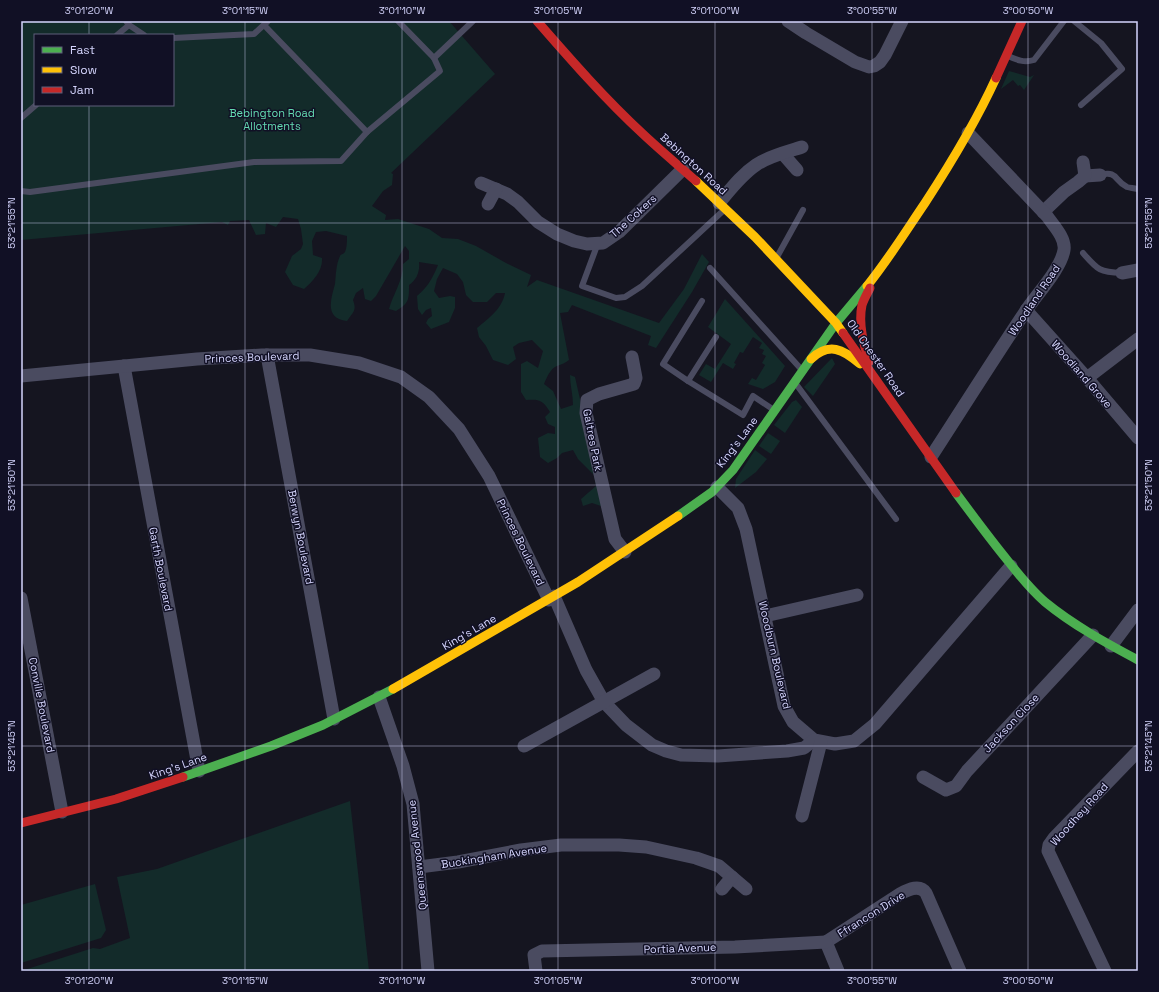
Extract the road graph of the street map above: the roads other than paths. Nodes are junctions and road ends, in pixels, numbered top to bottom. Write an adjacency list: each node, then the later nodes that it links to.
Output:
1 (398, 21): 15 (lane)
2 (473, 21): 15 (lane)
3 (537, 21): 24 (main road, Bebington Road)
4 (788, 21): 5 (street)
5 (902, 21)
6 (1022, 21): 14 (main road, Old Chester Road)
7 (1064, 21): 14 (lane)
8 (1074, 21): 17 (lane)
9 (127, 23): 11 (lane); 12 (lane)
10 (266, 23): 13 (lane); 19 (lane)
11 (118, 34)
12 (143, 34)
13 (174, 38)
14 (1006, 56): 20 (main road, Old Chester Road)
15 (434, 58): 19 (lane)
16 (35, 106): 18 (lane)
17 (1081, 106)
18 (21, 118)
19 (367, 132): 31 (lane)
20 (968, 133): 35 (street, Woodland Road); 42 (main road, Old Chester Road)
21 (802, 147): 22 (street)
22 (783, 154): 25 (street); 33 (street)
23 (1083, 162): 27 (street)
24 (683, 169): 33 (main road, Bebington Road); 36 (street, The Cokers)
25 (797, 170)
26 (1100, 175): 27 (street); 30 (lane)
27 (1085, 176): 35 (street)
28 (481, 183): 29 (street, The Cokers)
29 (496, 189): 32 (street); 36 (street, The Cokers)
30 (1137, 189)
31 (21, 191)
32 (488, 204)
33 (722, 206): 36 (lane); 38 (main road, Bebington Road)
34 (803, 210): 38 (lane)
35 (1043, 212): 44 (street, Woodland Road)
36 (598, 243)
37 (1083, 254): 41 (lane)
38 (776, 259): 45 (main road, Bebington Road)
39 (710, 268): 52 (lane)
40 (1138, 270): 41 (street)
41 (1122, 273)
42 (875, 276): 45 (main road, Old Chester Road); 54 (main road)
43 (702, 301): 56 (lane)
44 (1026, 310): 55 (street, Woodland Grove); 60 (street, Woodland Road)
45 (836, 323): 50 (main road, King's Lane); 54 (main road, Old Chester Road)
46 (716, 337): 56 (lane)
47 (1138, 339): 55 (street)
48 (267, 354): 51 (street, Princes Boulevard); 67 (street, Princes Boulevard); 76 (street, Berwyn Boulevard)
49 (632, 357): 63 (street, Galtres Park)
50 (811, 359): 52 (main road, King's Lane); 54 (main road)
51 (124, 366): 53 (street, Princes Boulevard); 80 (street, Garth Boulevard)
52 (803, 370): 57 (main road, King's Lane)
53 (21, 376)
54 (874, 376): 60 (main road, Old Chester Road)
55 (1087, 378): 59 (street, Woodland Grove)
56 (688, 382): 58 (lane)
57 (794, 383): 58 (main road, King's Lane); 62 (lane)
58 (775, 411): 61 (main road, King's Lane)
59 (1138, 438)
60 (931, 457): 64 (main road, Old Chester Road)
61 (717, 487): 63 (main road, King's Lane); 69 (street, Woodburn Boulevard)
62 (896, 519)
63 (625, 552): 67 (main road, King's Lane)
64 (1011, 566): 70 (main road, Old Chester Road); 77 (street)
65 (857, 595): 69 (street)
66 (21, 598): 82 (street, Conville Boulevard)
67 (551, 598): 74 (main road, King's Lane); 75 (street, Princes Boulevard)
68 (1138, 610): 71 (street)
69 (765, 616): 77 (street, Woodburn Boulevard)
70 (1093, 635): 71 (main road, Old Chester Road); 81 (street, Jackson Close)
71 (1111, 646): 72 (main road, Old Chester Road)
72 (1138, 660)
73 (654, 674): 75 (street)
74 (379, 697): 76 (main road, King's Lane); 85 (street, Queenswood Avenue)
75 (604, 702): 77 (street, Princes Boulevard); 78 (street)
76 (334, 720): 80 (main road, King's Lane)
77 (818, 741): 83 (street)
78 (524, 746)
79 (1138, 751): 94 (street, Woodhey Road)
80 (199, 771): 82 (main road, King's Lane)
81 (923, 777)
82 (62, 812): 84 (main road, King's Lane)
83 (802, 816)
84 (21, 823)
85 (419, 867): 86 (street, Buckingham Avenue); 90 (street, Queenswood Avenue)
86 (732, 877): 87 (street); 88 (street, Buckingham Avenue)
87 (722, 888)
88 (746, 889)
89 (826, 942): 91 (street, Portia Avenue); 92 (street); 93 (street, Ffrancon Drive)
90 (428, 971)
91 (536, 971)
92 (838, 971)
93 (960, 971)
94 (1105, 971)

